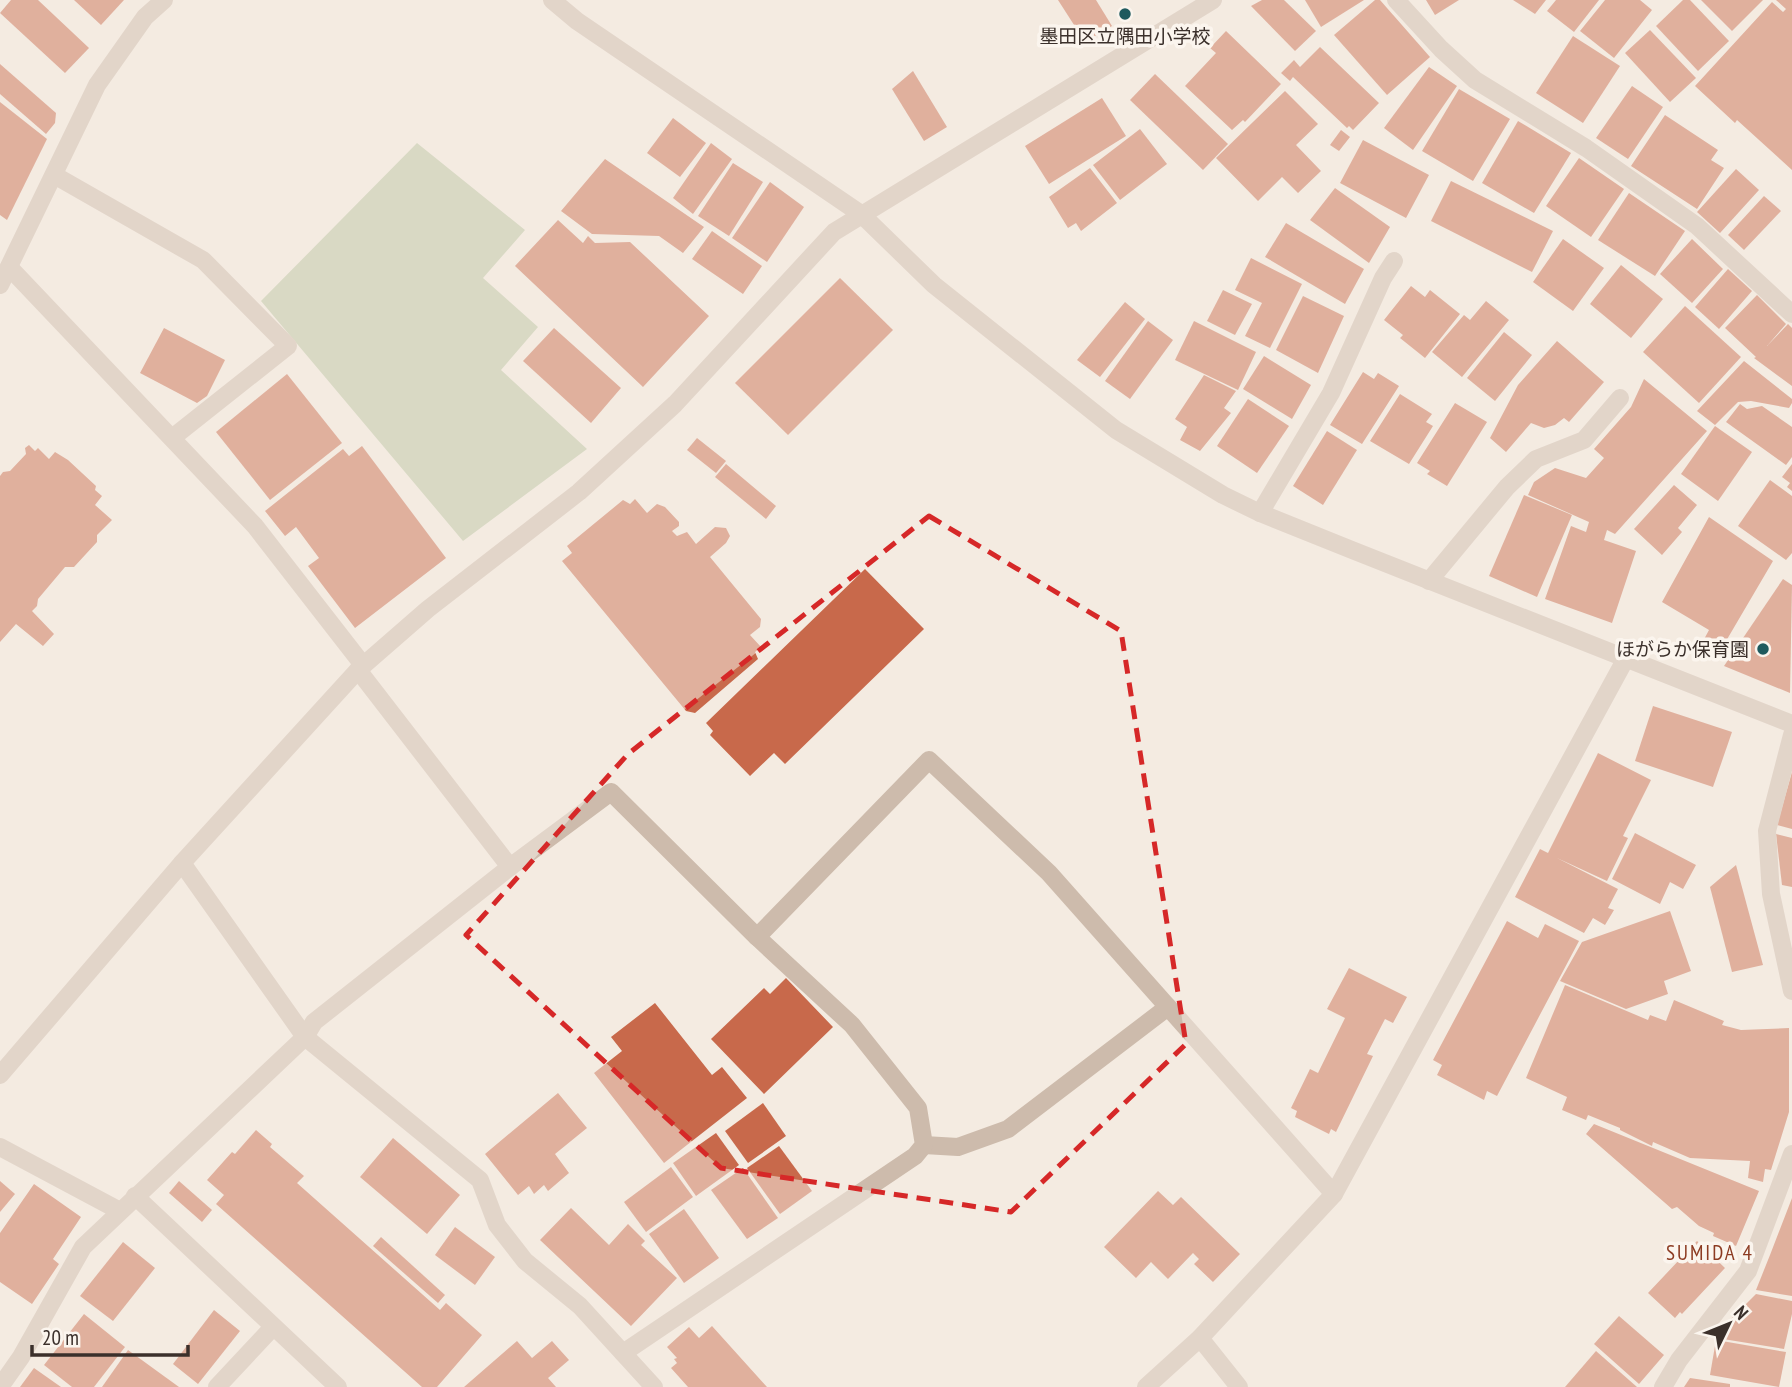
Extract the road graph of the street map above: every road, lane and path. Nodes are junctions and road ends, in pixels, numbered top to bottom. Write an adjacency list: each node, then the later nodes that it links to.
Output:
1 (164, 0): 5 (street)
2 (552, 0): 6 (street)
3 (1213, 0): 6 (street)
4 (1396, 0): 10 (street)
5 (54, 175): 8 (street); 12 (street)
6 (861, 214): 13 (street); 16 (street)
7 (1394, 261): 13 (street)
8 (9, 267): 9 (street); 12 (street)
9 (0, 285)
10 (1792, 314)
11 (1620, 398): 14 (street)
12 (172, 438): 16 (street)
13 (1260, 513): 14 (street)
14 (1429, 581): 15 (street)
15 (1625, 660): 17 (street); 29 (street)
16 (360, 668): 19 (street); 20 (street)
17 (1792, 724)
18 (1792, 735): 22 (street)
19 (182, 863): 24 (street); 25 (street)
20 (510, 867): 21 (street); 24 (street)
21 (757, 937): 23 (street); 26 (street)
22 (1792, 991)
23 (1168, 1007): 26 (street); 29 (street)
24 (305, 1037): 30 (street); 34 (street)
25 (0, 1075)
26 (924, 1145): 34 (street)
27 (0, 1147): 31 (street)
28 (1792, 1154): 41 (street)
29 (1334, 1194): 33 (street)
30 (135, 1196): 31 (street); 32 (street)
31 (120, 1211): 35 (street)
32 (273, 1327): 36 (street); 37 (street)
33 (1200, 1338): 39 (street); 40 (street)
34 (623, 1353): 38 (street)
35 (0, 1387)
36 (217, 1387)
37 (338, 1387)
38 (654, 1387)
39 (1146, 1387)
40 (1239, 1387)
41 (1663, 1387)

